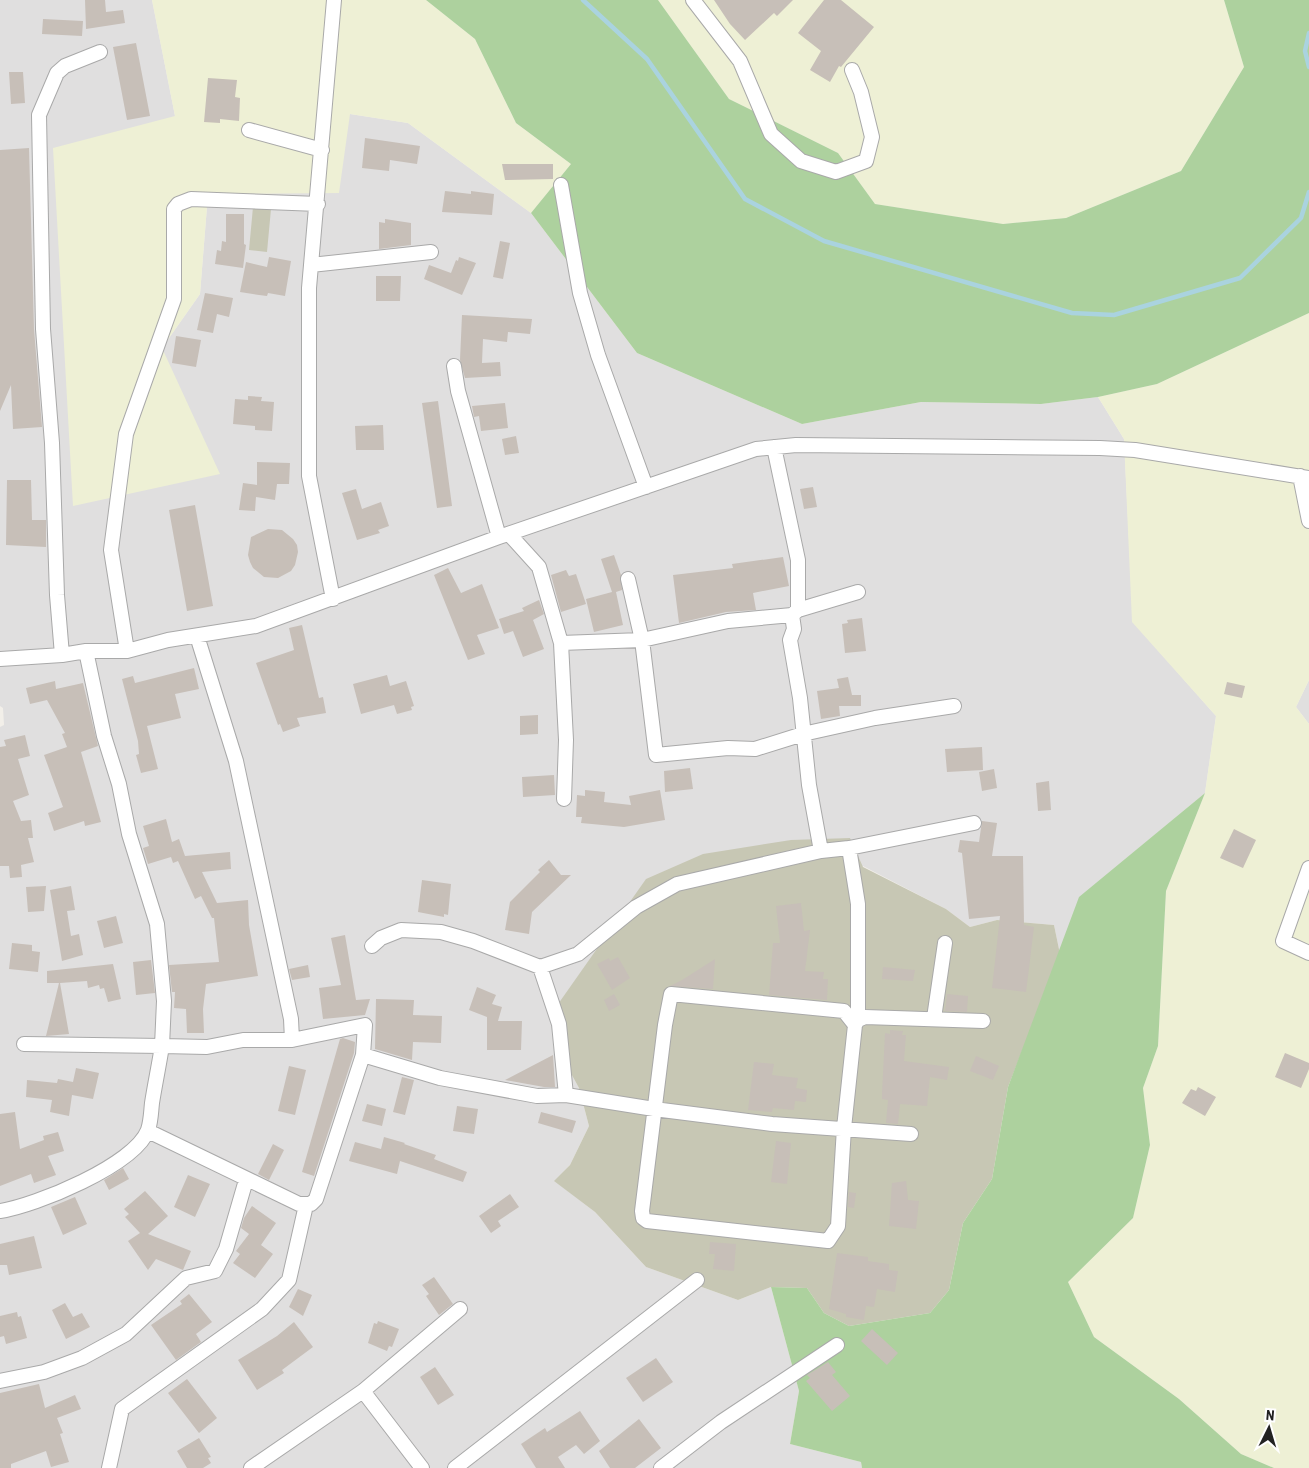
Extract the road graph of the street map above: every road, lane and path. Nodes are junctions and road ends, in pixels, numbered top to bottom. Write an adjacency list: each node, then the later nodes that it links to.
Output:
1 (334, 0): 6 (street)
2 (693, 0): 4 (street)
3 (100, 52): 26 (street)
4 (852, 70)
5 (249, 130): 6 (street)
6 (322, 150): 8 (street)
7 (561, 185): 14 (street)
8 (318, 204): 10 (street); 25 (street)
9 (431, 252): 10 (street)
10 (311, 265): 19 (street)
11 (454, 366): 16 (street)
12 (774, 447): 13 (street); 14 (street); 20 (street)
13 (1305, 477): 15 (street)
14 (646, 487): 16 (street)
15 (1309, 521)
16 (504, 536): 19 (street); 23 (street)
17 (628, 579): 22 (street)
18 (858, 592): 20 (street)
19 (333, 599): 21 (street)
20 (795, 612): 22 (street); 29 (street)
21 (197, 636): 25 (street); 42 (street)
22 (642, 640): 23 (street); 29 (street)
23 (561, 642): 30 (street)
24 (86, 651): 25 (street); 26 (street); 44 (street)
25 (127, 651)
26 (62, 655): 27 (street)
27 (0, 659)
28 (954, 706): 29 (street)
29 (803, 734): 33 (street)
30 (564, 799)
31 (974, 823): 32 (street)
32 (849, 848): 33 (street); 41 (street)
33 (821, 851): 38 (street)
34 (1309, 868): 37 (street)
35 (945, 943): 39 (street)
36 (372, 946): 38 (street)
37 (1309, 953)
38 (540, 966): 46 (street)
39 (934, 1018): 40 (street); 41 (street)
40 (983, 1021)
41 (856, 1022): 47 (street); 48 (street)
42 (292, 1040): 44 (street); 45 (street)
43 (24, 1044): 44 (street)
44 (162, 1046): 49 (street)
45 (363, 1055): 46 (street); 52 (street)
46 (566, 1095): 47 (street)
47 (654, 1110): 48 (street); 48 (street)
48 (844, 1128): 50 (street)
49 (148, 1131): 51 (street); 53 (street)
50 (911, 1134)
51 (246, 1180): 52 (street); 57 (street)
52 (306, 1205): 59 (street)
53 (0, 1211)
54 (697, 1280): 62 (street)
55 (460, 1309): 58 (street)
56 (838, 1345): 63 (street)
57 (0, 1382)
58 (363, 1391): 60 (street); 61 (street)
59 (109, 1468)
60 (251, 1468)
61 (422, 1468)
62 (455, 1468)
63 (661, 1468)

